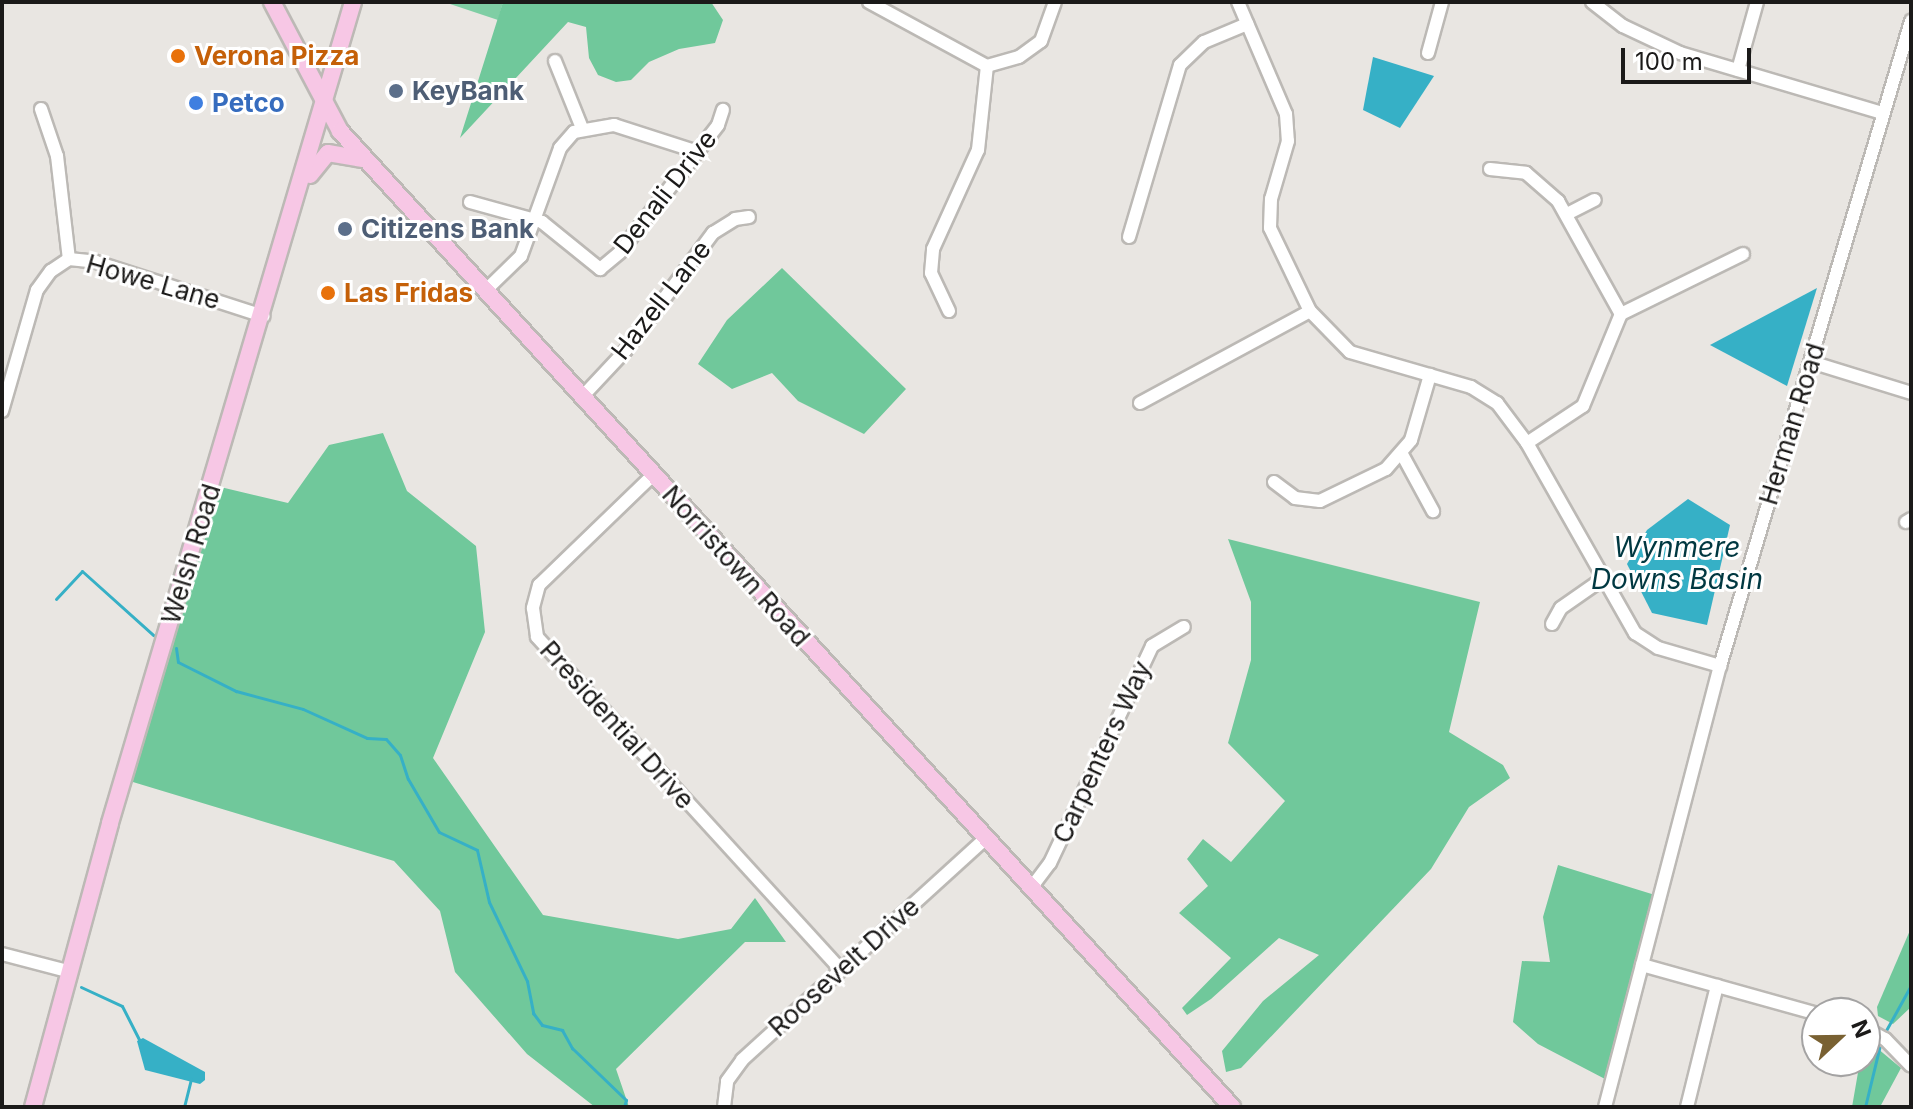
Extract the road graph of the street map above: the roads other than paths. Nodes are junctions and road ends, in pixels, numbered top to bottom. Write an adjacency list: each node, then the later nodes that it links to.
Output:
1 (272, 2): 15 (main road, Norristown Road)
2 (353, 2): 15 (main road, Welsh Road)
3 (869, 2): 13 (street)
4 (1055, 2): 13 (street)
5 (1238, 2): 10 (street)
6 (1442, 2): 11 (street)
7 (1592, 2): 14 (street)
8 (1757, 2): 14 (street)
9 (1911, 21): 18 (street, Herman Road)
10 (1247, 24): 29 (street); 34 (street)
11 (1428, 53)
12 (555, 61): 19 (street)
13 (987, 66): 33 (street)
14 (1738, 70): 18 (street)
15 (322, 106): 21 (main road, Norristown Road); 28 (main road, Welsh Road)
16 (41, 109): 31 (street)
17 (723, 110): 20 (street, Denali Drive)
18 (1882, 113): 37 (street, Herman Road)
19 (582, 128): 20 (street); 27 (street)
20 (698, 152): 27 (street, Denali Drive)
21 (372, 167): 28 (main road); 32 (main road, Norristown Road)
22 (1490, 169): 25 (street)
23 (1595, 200): 25 (street)
24 (470, 202): 27 (street)
25 (1567, 214): 35 (street)
26 (749, 217): 40 (street, Hazell Lane)
27 (537, 220): 32 (street)
28 (289, 224): 36 (main road, Welsh Road)
29 (1129, 237)
30 (1743, 254): 35 (street)
31 (69, 259): 36 (street, Howe Lane); 42 (street, Howe Lane)
32 (485, 291): 40 (main road, Norristown Road)
33 (949, 311)
34 (1310, 311): 38 (street); 41 (street)
35 (1621, 314): 43 (street)
36 (263, 316): 57 (main road, Welsh Road)
37 (1811, 362): 39 (street); 51 (street, Herman Road)
38 (1430, 375): 43 (street); 44 (street)
39 (1911, 393)
40 (582, 397): 45 (main road, Norristown Road)
41 (1140, 403)
42 (2, 411)
43 (1527, 443): 48 (street)
44 (1403, 456): 46 (street); 47 (street)
45 (653, 475): 52 (main road, Norristown Road); 56 (street, Presidential Drive)
46 (1274, 482)
47 (1433, 511)
48 (1604, 578): 49 (street); 51 (street)
49 (1552, 624)
50 (1184, 627): 53 (street, Carpenters Way)
51 (1720, 666): 55 (street, Herman Road)
52 (985, 839): 53 (main road, Norristown Road); 56 (street, Roosevelt Drive)
53 (1031, 888): 64 (main road, Norristown Road)
54 (2, 954): 57 (street)
55 (1642, 965): 58 (street); 65 (street, Herman Road)
56 (840, 969): 63 (street, Roosevelt Drive)
57 (71, 972): 62 (main road, Welsh Road)
58 (1717, 986): 59 (street); 66 (street)
59 (1801, 1010)
60 (1881, 1036): 61 (street)
61 (1911, 1066)
62 (33, 1107)
63 (724, 1107)
64 (1232, 1107)
65 (1605, 1107)
66 (1687, 1107)

